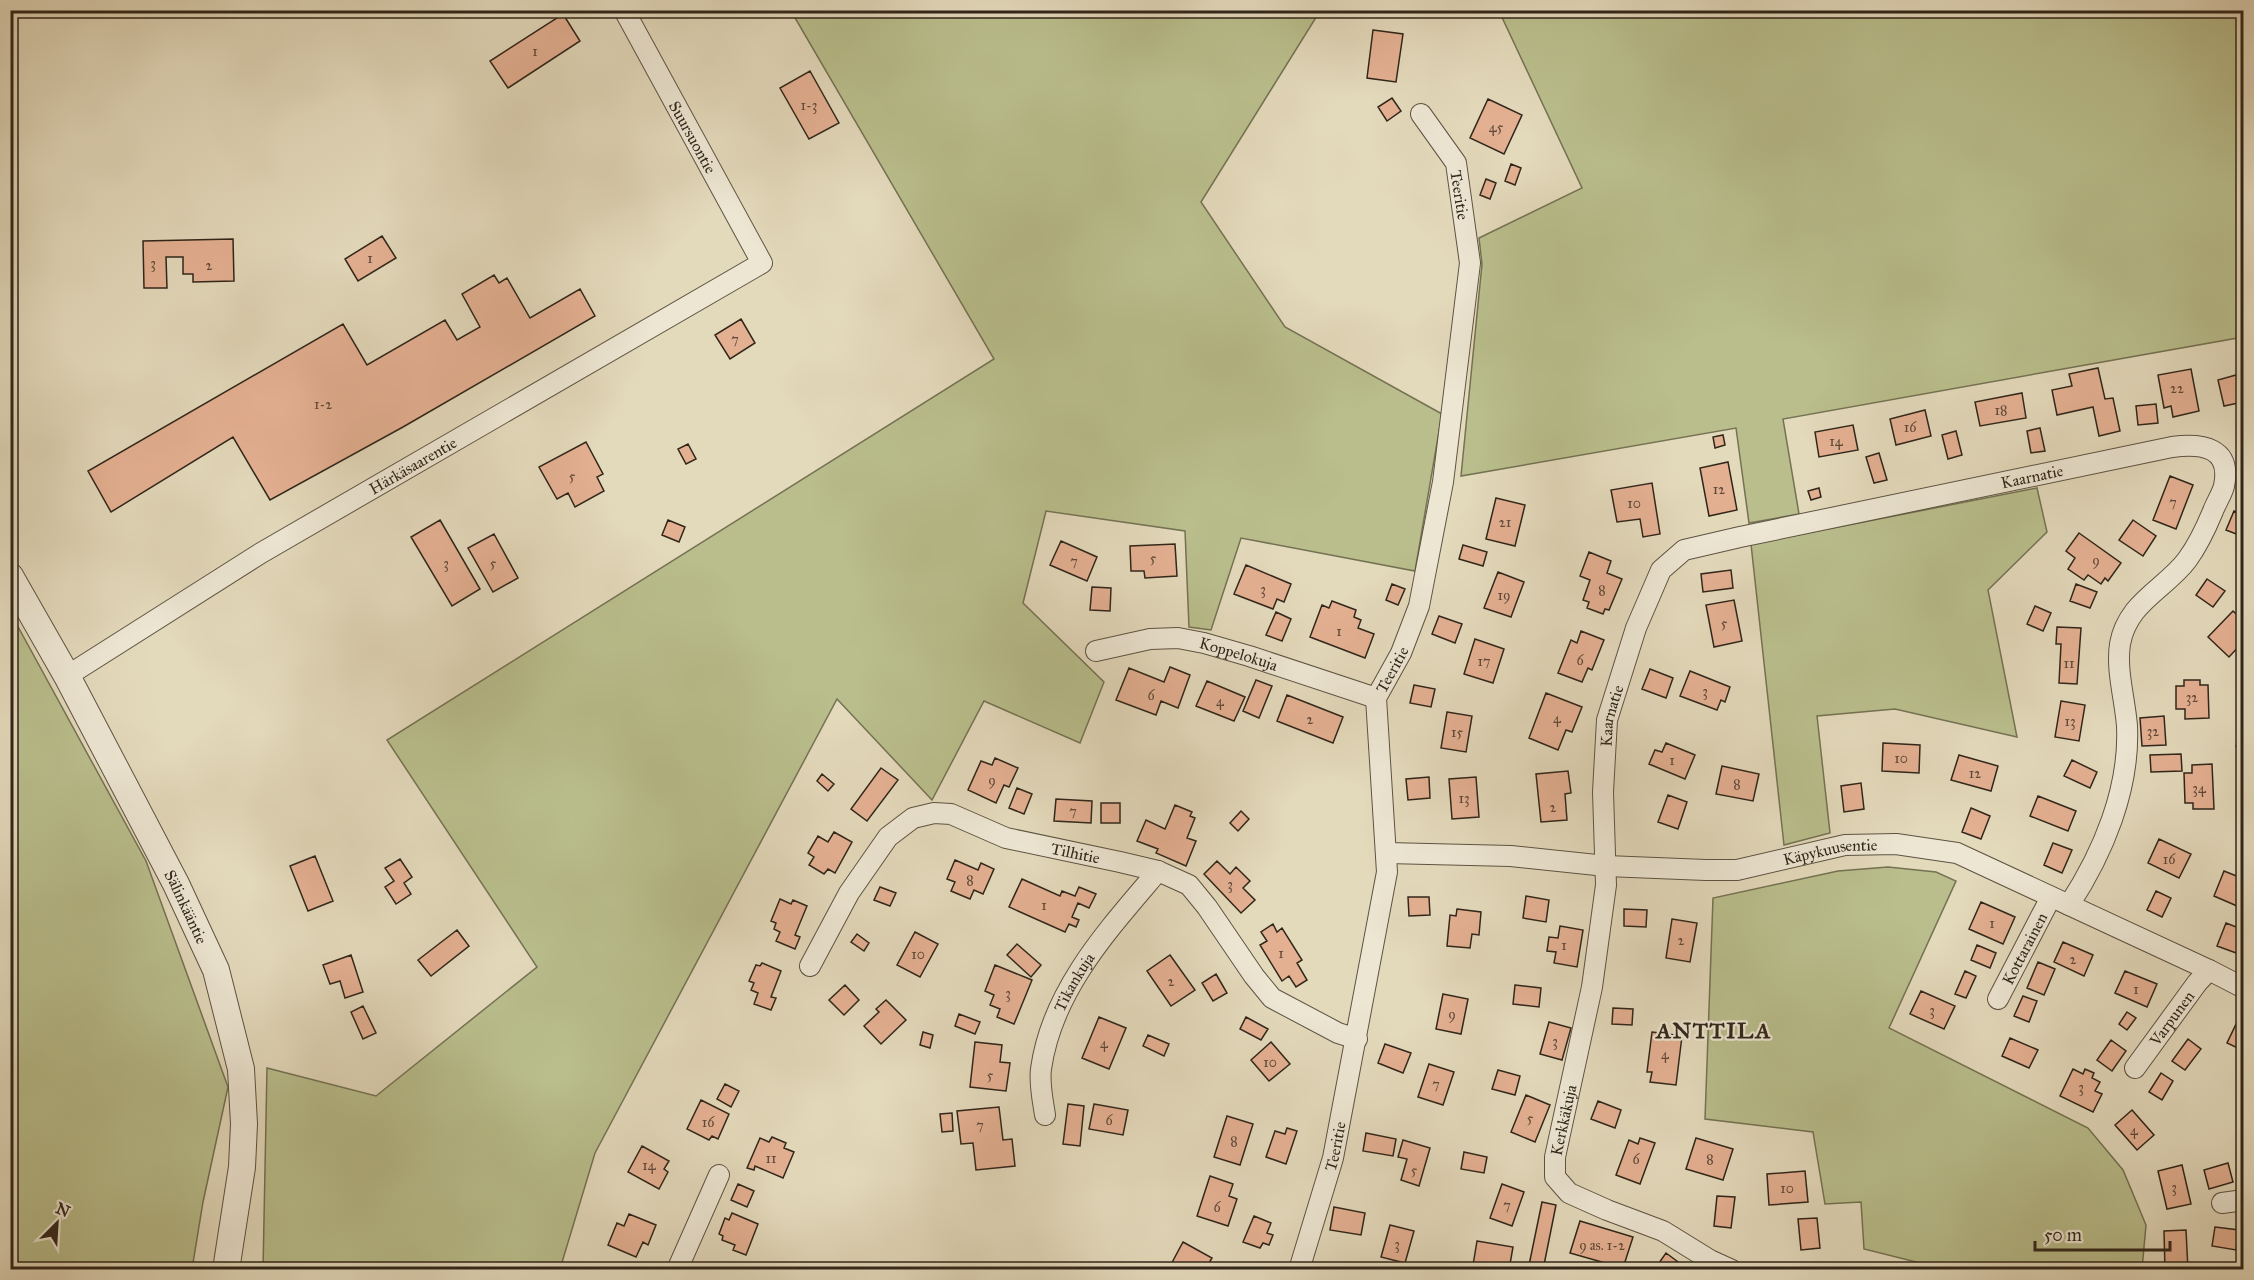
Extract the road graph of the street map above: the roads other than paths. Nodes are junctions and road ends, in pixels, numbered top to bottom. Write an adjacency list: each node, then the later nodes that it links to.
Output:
1 (624, 10): 3 (street, Suursuontie)
2 (1421, 114): 7 (street, Teeritie)
3 (762, 263): 6 (street, Härkäsaarentie)
4 (10, 576): 6 (street, Sälinkääntie)
5 (1096, 651): 7 (street, Koppelokuja)
6 (67, 676): 22 (street, Sälinkääntie)
7 (1376, 699): 8 (street, Teeritie)
8 (1387, 853): 9 (street, Käpykuusentie); 16 (street, Teeritie)
9 (1606, 866): 11 (street, Käpykuusentie); 11 (street, Kaarnatie); 25 (street, Kerkkäkuja)
10 (1158, 871): 12 (street, Tilhitie); 16 (street, Tilhitie); 18 (street, Tikankuja)
11 (2060, 901): 13 (street, Käpykuusentie); 15 (street, Kottarainen)
12 (810, 966)
13 (2209, 970): 14 (street, Käpykuusentie); 17 (street, Varpunen)
14 (2244, 988)
15 (1998, 999)
16 (1357, 1039): 24 (street, Teeritie)
17 (2135, 1068)
18 (1045, 1115)
19 (718, 1174): 23 (street)
20 (2244, 1200): 21 (street)
21 (2222, 1203)
22 (226, 1269)
23 (677, 1269)
24 (1299, 1269)
25 (1732, 1269)

